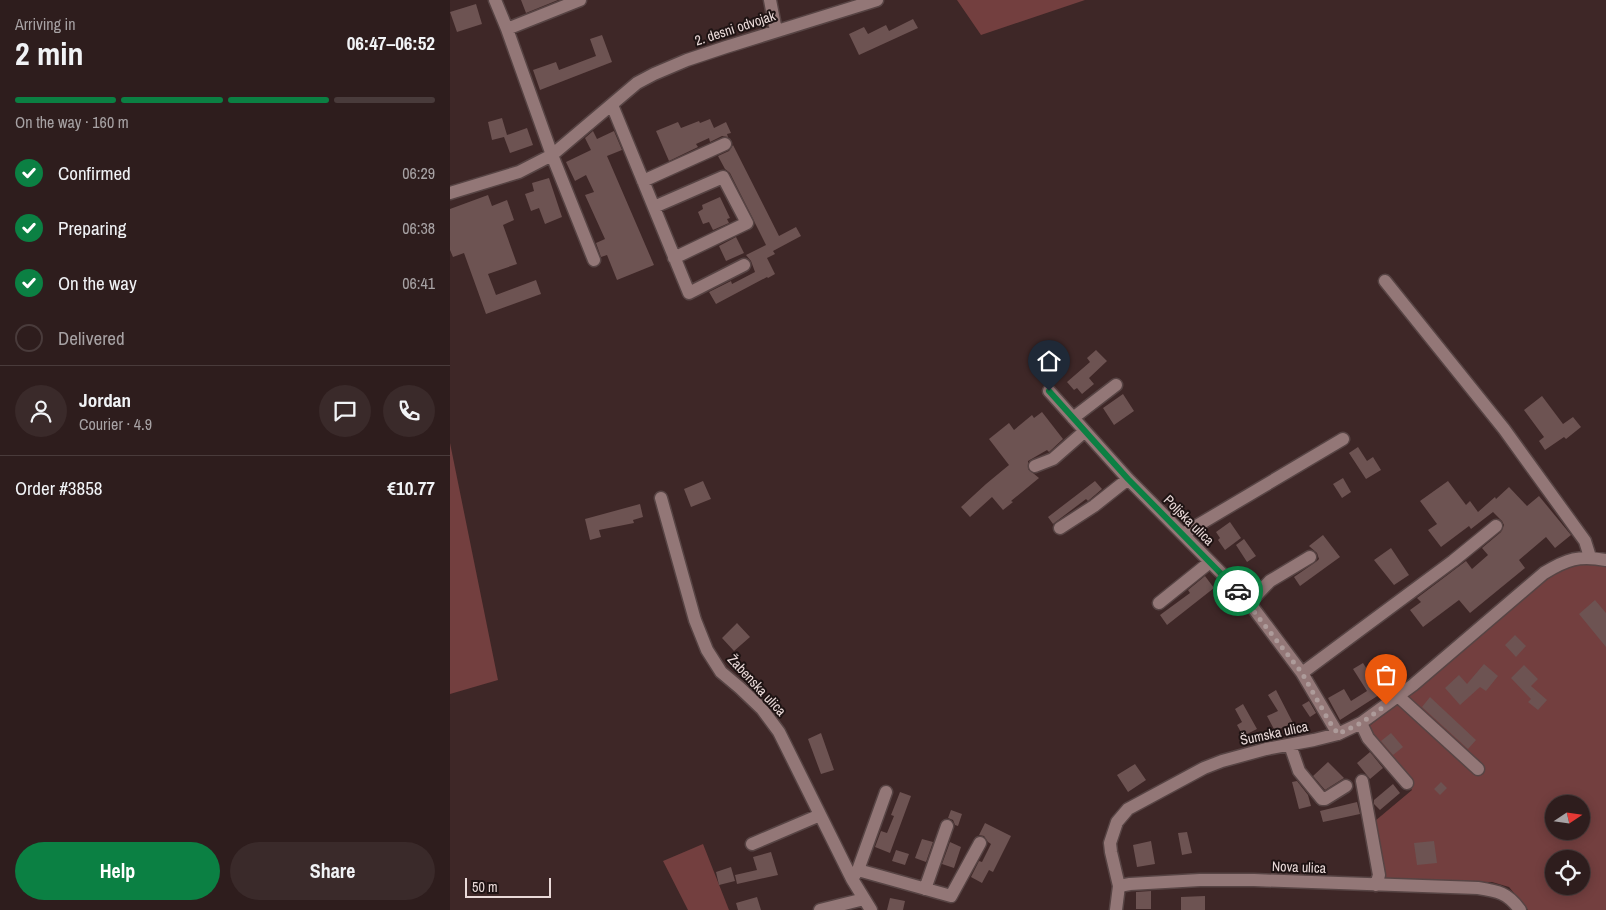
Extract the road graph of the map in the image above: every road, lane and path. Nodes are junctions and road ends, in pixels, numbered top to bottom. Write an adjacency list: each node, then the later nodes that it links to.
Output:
1 (495, 0): 5 (street)
2 (580, 0): 5 (street)
3 (770, 0): 6 (street)
4 (877, 0): 6 (street, 2. desni odvojak)
5 (507, 29): 9 (street)
6 (776, 31): 7 (street, 2. desni odvojak)
7 (612, 105): 9 (street, 2. desni odvojak); 10 (street)
8 (725, 144): 10 (street)
9 (552, 155): 11 (street, 2. desni odvojak); 14 (street)
10 (643, 181): 12 (street)
11 (450, 193)
12 (654, 207): 13 (street); 13 (street)
13 (674, 258): 15 (street)
14 (594, 260)
15 (744, 265)
16 (1385, 281): 29 (street)
17 (1116, 385): 19 (street)
18 (1049, 391): 19 (street, Poljska ulica)
19 (1073, 418): 20 (street, Poljska ulica)
20 (1085, 431): 22 (street); 23 (street, Poljska ulica)
21 (1343, 439): 27 (street)
22 (1035, 466)
23 (1128, 479): 26 (street); 27 (street, Poljska ulica)
24 (661, 498): 44 (street, Žabenska ulica)
25 (1496, 526): 34 (street)
26 (1060, 528)
27 (1183, 534): 31 (street, Poljska ulica)
28 (1310, 557): 33 (street)
29 (1590, 557): 30 (street, Šumska ulica); 35 (street, Šumska ulica)
30 (1606, 560)
31 (1210, 562): 32 (street); 33 (street, Poljska ulica)
32 (1159, 603)
33 (1249, 603): 34 (street, Poljska ulica)
34 (1302, 673): 37 (street, Poljska ulica)
35 (1398, 696): 36 (street, Šumska ulica); 39 (street)
36 (1361, 723): 37 (street, Šumska ulica); 41 (street)
37 (1338, 734): 38 (street, Šumska ulica)
38 (1290, 745): 42 (street); 50 (street, Šumska ulica)
39 (1478, 769)
40 (1362, 781): 49 (street)
41 (1407, 783)
42 (1346, 786)
43 (886, 792): 48 (street)
44 (820, 815): 47 (street); 48 (street, Žabenska ulica)
45 (947, 826): 51 (street)
46 (980, 843): 51 (street)
47 (752, 844)
48 (855, 874): 51 (street); 52 (street, Žabenska ulica)
49 (1376, 885): 50 (street, Nova ulica); 55 (street, Nova ulica)
50 (1119, 886): 54 (street, Šumska ulica)
51 (926, 889)
52 (867, 904): 53 (street)
53 (820, 910)
54 (1116, 910)
55 (1520, 910)

